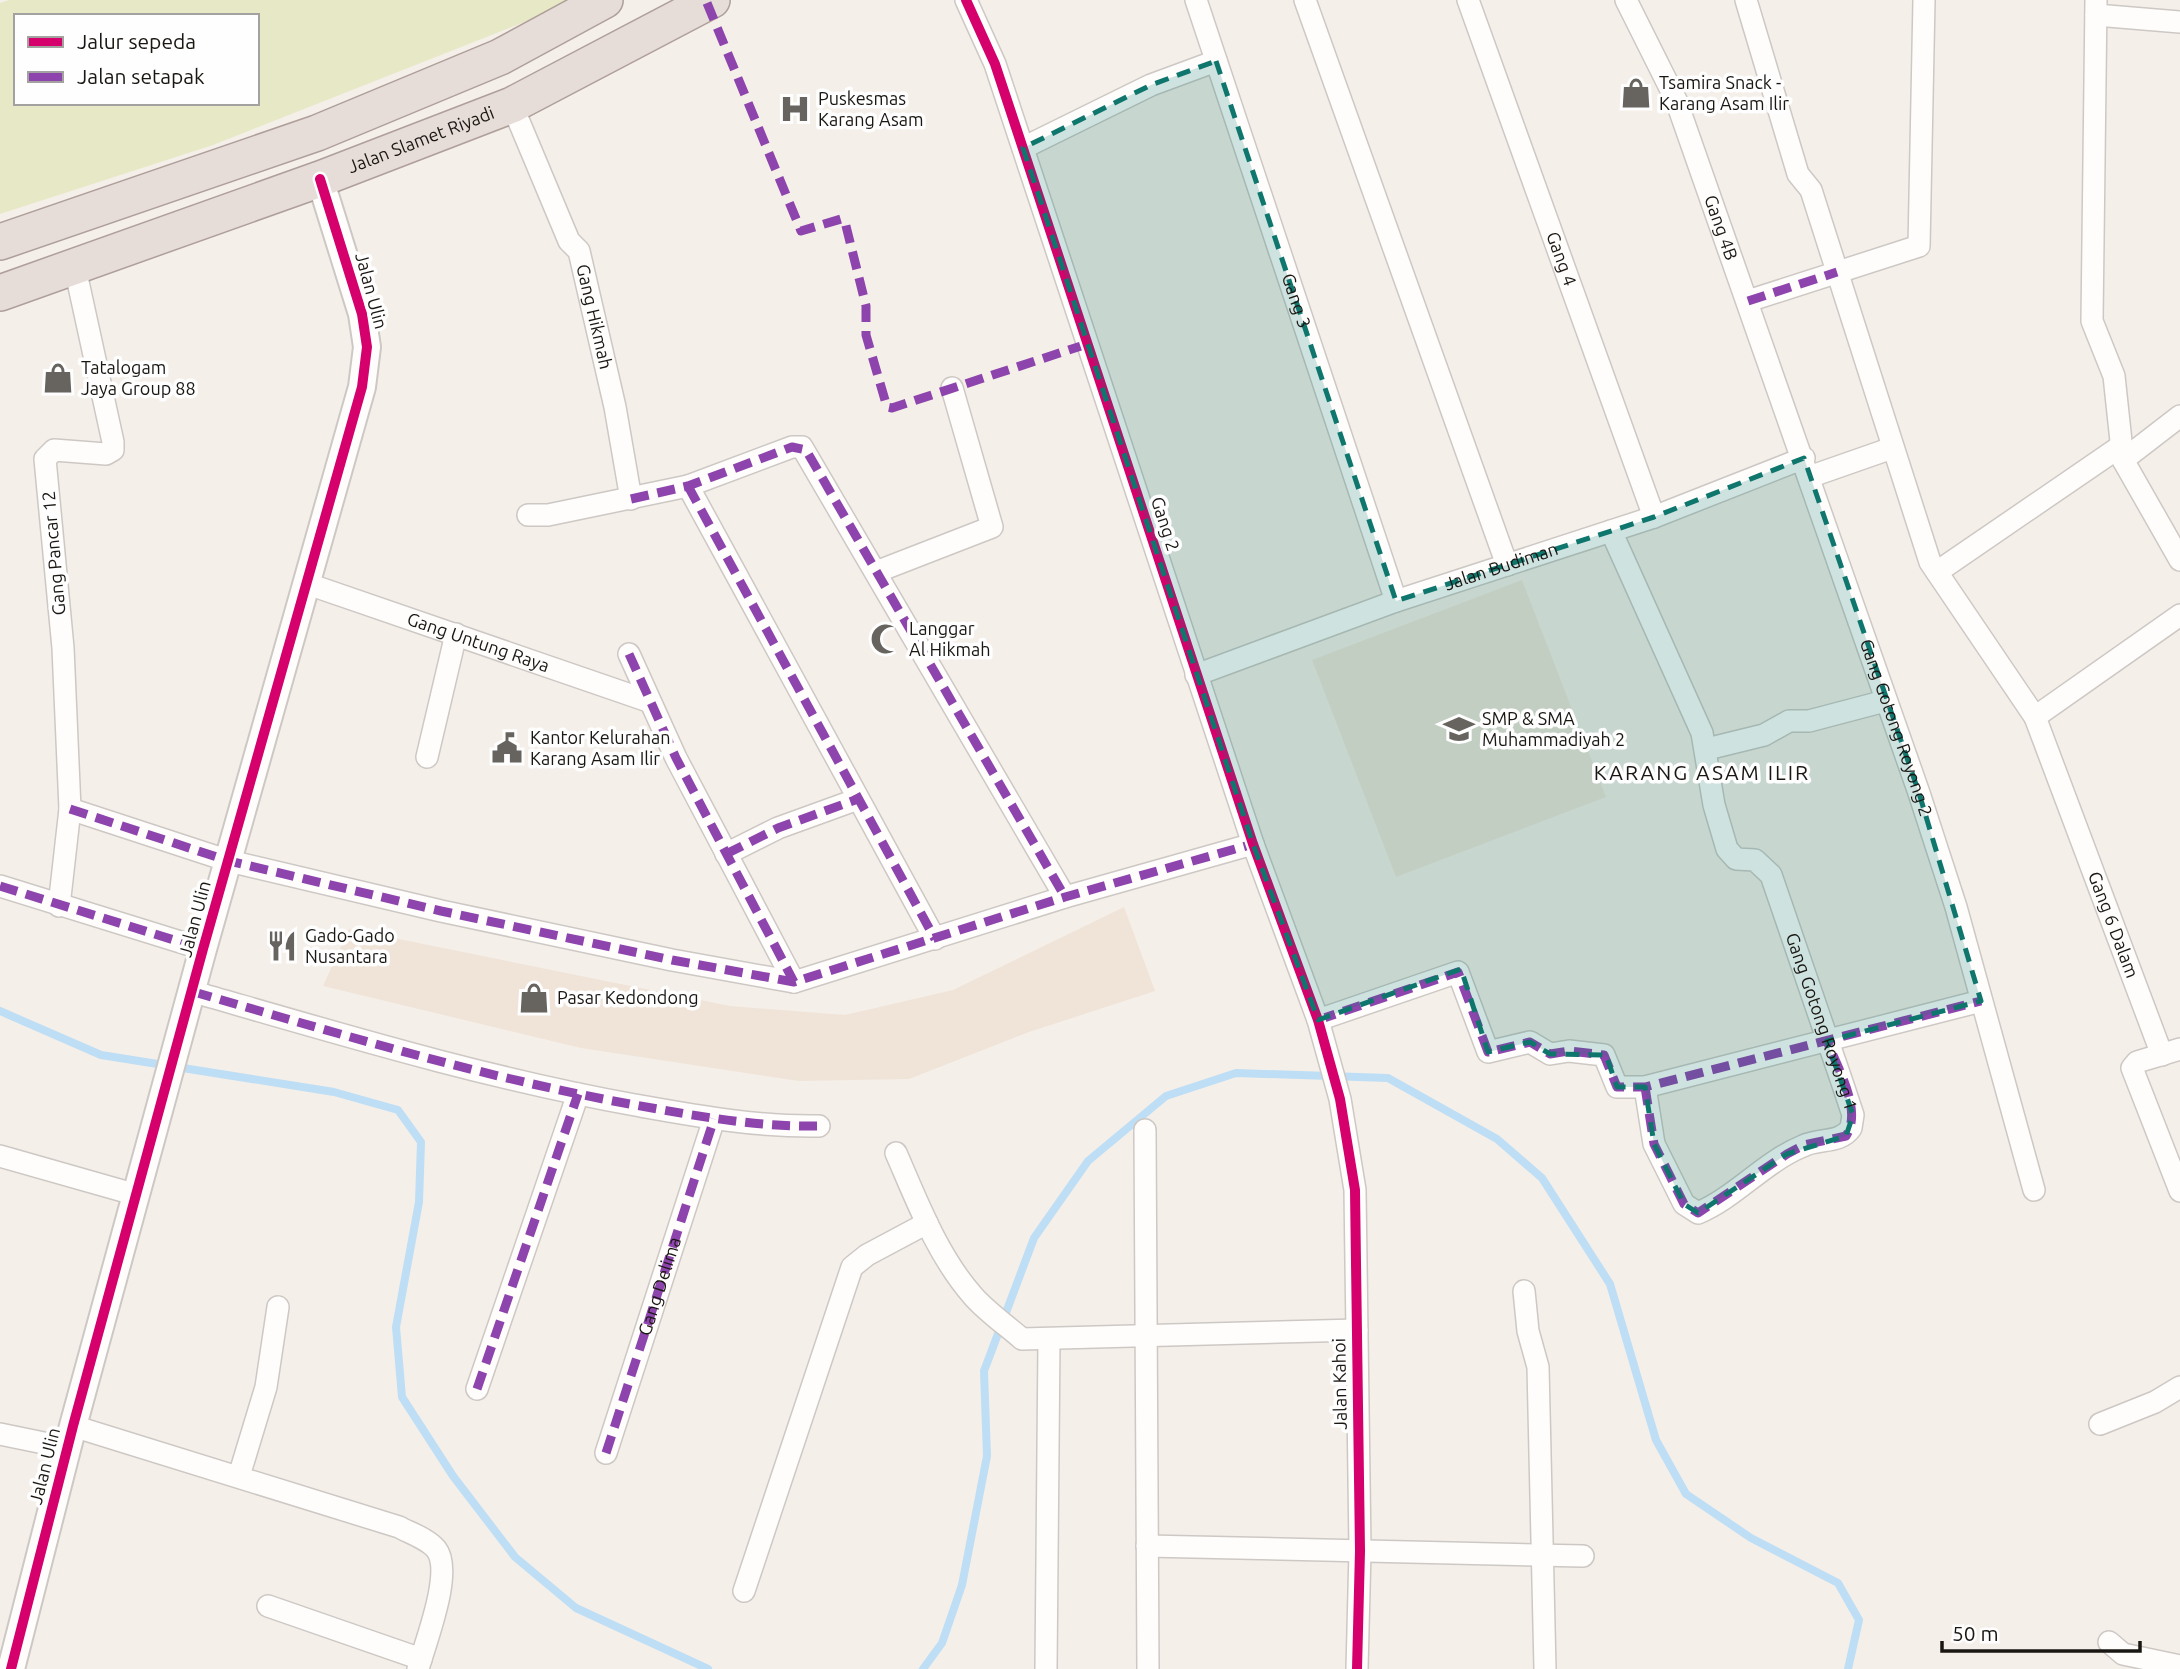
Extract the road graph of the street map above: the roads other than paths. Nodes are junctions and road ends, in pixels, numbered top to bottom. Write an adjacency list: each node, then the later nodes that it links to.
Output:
1 (605, 0): 16 (highway)
2 (712, 0): 13 (highway, Jalan Slamet Riyadi)
3 (966, 0): 14 (street, Gang 2)
4 (1196, 0): 12 (street, Gang 3)
5 (1306, 0): 32 (street)
6 (1468, 0): 29 (street, Gang 4)
7 (1626, 0): 20 (street, Gang 4B)
8 (1746, 0): 18 (street, Gang 6 Dalam)
9 (1924, 0): 18 (street)
10 (2096, 8): 11 (street); 24 (street)
11 (2180, 22)
12 (1216, 61): 14 (street); 36 (street, Gang 3)
13 (512, 105): 15 (highway, Jalan Slamet Riyadi); 27 (street, Gang Hikmah)
14 (1023, 148): 40 (street, Gang 2)
15 (320, 179): 17 (highway, Jalan Slamet Riyadi); 35 (street, Jalan Ulin)
16 (0, 242)
17 (75, 268): 19 (highway, Jalan Slamet Riyadi); 47 (street, Gang Pancar 12)
18 (1837, 272): 20 (street); 23 (street, Gang 6 Dalam)
19 (0, 293)
20 (1748, 301): 25 (street, Gang 4B)
21 (952, 388): 33 (street)
22 (2180, 416): 24 (street)
23 (1892, 448): 25 (street, Jalan Budiman); 34 (street, Gang 6 Dalam)
24 (2122, 453): 31 (street); 34 (street)
25 (1807, 467): 29 (street, Jalan Budiman); 41 (street, Gang Gotong Royong 2)
26 (688, 486): 27 (street); 33 (street); 46 (street)
27 (631, 499): 28 (street)
28 (528, 515)
29 (1654, 517): 30 (street, Jalan Budiman)
30 (1611, 531): 32 (street, Jalan Budiman); 44 (street)
31 (2180, 560)
32 (1507, 565): 36 (street, Jalan Budiman)
33 (876, 572): 52 (street)
34 (1937, 572): 43 (street, Gang 6 Dalam)
35 (308, 584): 38 (street, Gang Untung Raya); 50 (street, Jalan Ulin)
36 (1396, 601): 40 (street, Jalan Budiman)
37 (2177, 624): 43 (street)
38 (456, 634): 42 (street, Gang Untung Raya); 45 (street)
39 (629, 654): 42 (street)
40 (1196, 675): 48 (street, Gang 2)
41 (1885, 701): 44 (street); 58 (street, Gang Gotong Royong 2)
42 (648, 702): 49 (street)
43 (2035, 717): 61 (street, Gang 6 Dalam)
44 (1707, 749): 60 (street, Gang Gotong Royong 1)
45 (427, 757)
46 (858, 799): 49 (street); 54 (street)
47 (70, 809): 50 (street); 53 (street, Gang Pancar 12)
48 (1253, 844): 52 (street); 59 (street, Gang 2)
49 (726, 854): 56 (street)
50 (229, 861): 55 (street, Jalan Ulin); 56 (street)
51 (0, 886): 53 (street)
52 (1065, 897): 54 (street)
53 (59, 906): 55 (street)
54 (934, 939): 56 (street)
55 (203, 949): 57 (street, Jalan Ulin)
56 (794, 982)
57 (194, 992): 63 (street); 72 (street, Jalan Ulin)
58 (1981, 1002): 60 (street); 70 (street, Gang Gotong Royong 2)
59 (1318, 1020): 62 (street); 64 (street, Gang 2)
60 (1827, 1041): 62 (street); 62 (street, Gang Gotong Royong 1)
61 (2171, 1052): 71 (street)
62 (1645, 1087)
63 (578, 1094): 65 (street); 80 (street)
64 (1340, 1099): 76 (street, Jalan Kahoi)
65 (714, 1119): 66 (street); 84 (street, Gang Delima)
66 (819, 1126)
67 (1145, 1130): 77 (street)
68 (896, 1153): 73 (street)
69 (0, 1156): 72 (street)
70 (2034, 1190)
71 (2180, 1191)
72 (137, 1195): 83 (street, Jalan Ulin)
73 (927, 1223): 78 (street); 90 (street)
74 (1524, 1291): 88 (street)
75 (278, 1307): 85 (street)
76 (1357, 1330): 77 (street); 87 (street, Jalan Kahoi)
77 (1149, 1335): 78 (street); 86 (street)
78 (1049, 1340): 96 (street)
79 (2180, 1387): 81 (street)
80 (477, 1389)
81 (2100, 1424)
82 (0, 1434): 83 (street)
83 (71, 1437): 85 (street); 95 (street, Jalan Ulin)
84 (606, 1453)
85 (239, 1476): 93 (street)
86 (1147, 1546): 87 (street); 97 (street)
87 (1360, 1551): 88 (street); 98 (street, Jalan Kahoi)
88 (1543, 1554): 89 (street); 99 (street)
89 (1583, 1556)
90 (744, 1591)
91 (268, 1606): 93 (street)
92 (2109, 1642): 94 (street)
93 (419, 1664)
94 (2180, 1666)
95 (11, 1669)
96 (1046, 1669)
97 (1148, 1669)
98 (1357, 1669)
99 (1545, 1669)

